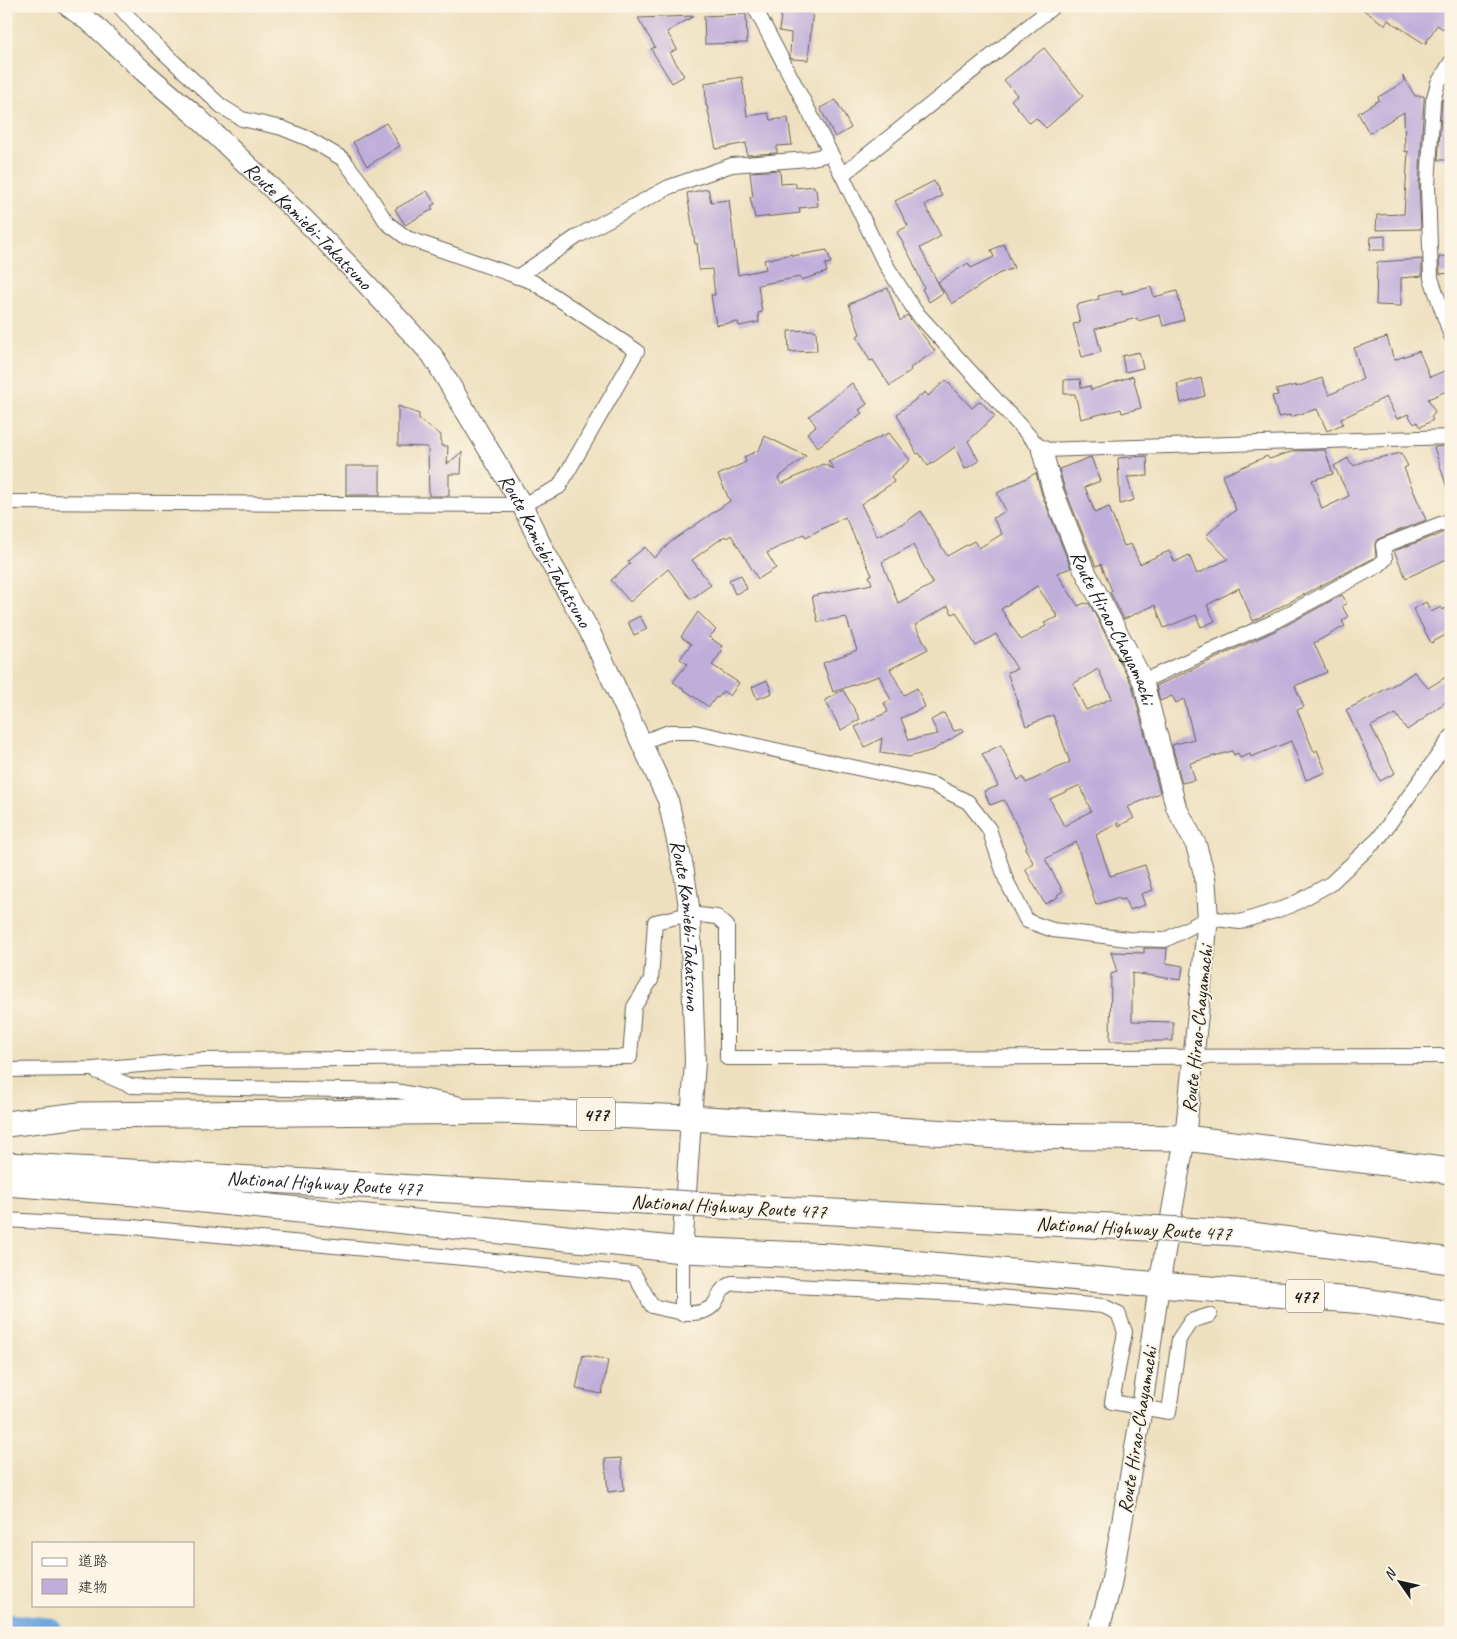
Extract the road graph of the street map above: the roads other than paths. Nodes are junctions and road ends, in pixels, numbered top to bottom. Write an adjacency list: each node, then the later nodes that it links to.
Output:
1 (68, 6): 13 (main road, Route Kamiebi-Takatsuno)
2 (119, 6): 8 (street)
3 (754, 6): 6 (street)
4 (1054, 6): 7 (street)
5 (1450, 67): 9 (street)
6 (830, 154): 7 (street); 8 (street)
7 (842, 175): 11 (street)
8 (517, 277): 13 (street)
9 (1451, 336)
10 (1451, 437): 11 (street)
11 (1042, 450): 15 (main road, Route Hirao-Chayamachi)
12 (6, 502): 13 (street)
13 (522, 505): 17 (main road, Route Kamiebi-Takatsuno)
14 (1451, 520): 15 (street)
15 (1143, 681): 19 (main road, Route Hirao-Chayamachi)
16 (1451, 738): 19 (street)
17 (642, 742): 18 (main road, Route Kamiebi-Takatsuno); 19 (street)
18 (690, 914): 20 (street); 22 (street); 25 (main road, Route Kamiebi-Takatsuno)
19 (1208, 918): 20 (main road, Route Hirao-Chayamachi)
20 (1194, 1056): 21 (street); 27 (main road, Route Hirao-Chayamachi)
21 (1451, 1056)
22 (93, 1069): 23 (street); 24 (street)
23 (6, 1070)
24 (501, 1111): 25 (highway, 477); 26 (highway, 477)
25 (690, 1118): 27 (highway, 477); 32 (main road, Route Kamiebi-Takatsuno)
26 (6, 1124)
27 (1185, 1138): 29 (highway, 477); 34 (main road, Route Hirao-Chayamachi)
28 (6, 1165): 33 (highway, National Highway Route 477, bridge)
29 (1451, 1171)
30 (6, 1183): 32 (highway, 477)
31 (6, 1220): 35 (street)
32 (682, 1250): 34 (highway, 477); 35 (street)
33 (1451, 1261)
34 (1159, 1286): 37 (highway, 477); 38 (main road, Route Hirao-Chayamachi)
35 (682, 1314): 38 (street)
36 (1210, 1314): 38 (street)
37 (1451, 1314)
38 (1142, 1408): 39 (main road, Route Hirao-Chayamachi)
39 (1098, 1633)

